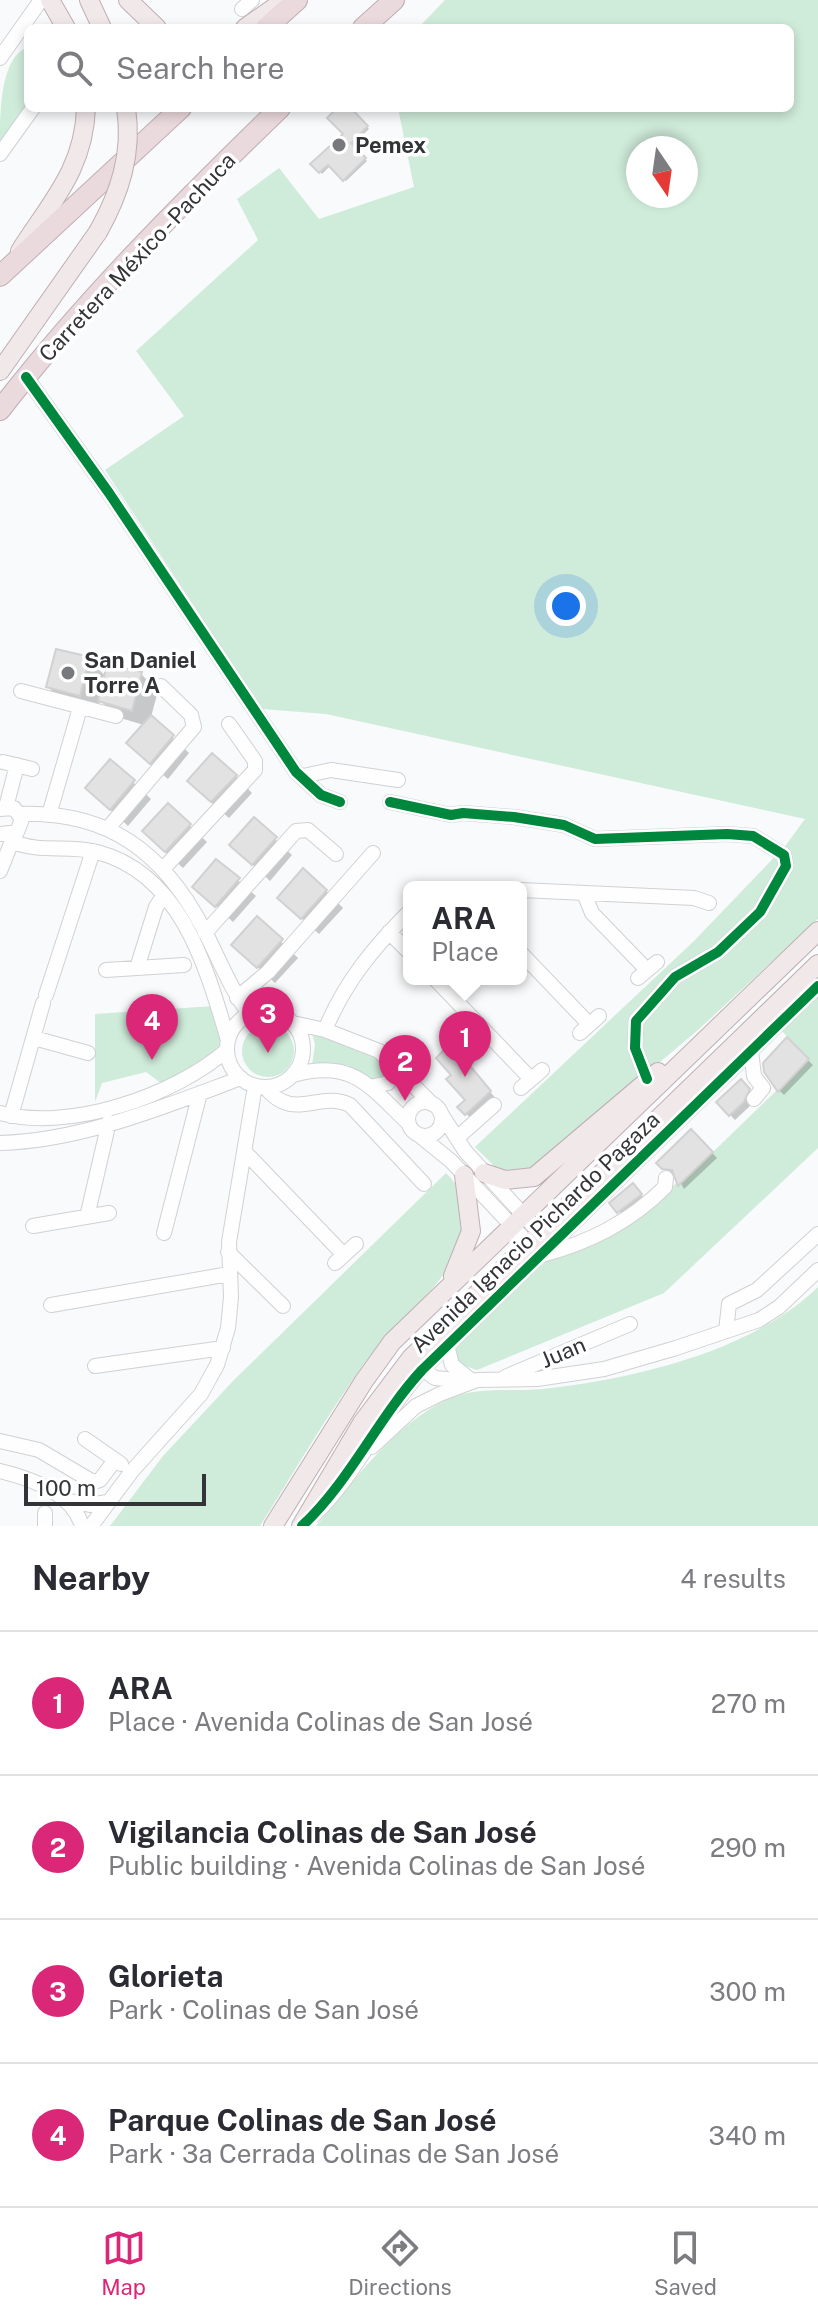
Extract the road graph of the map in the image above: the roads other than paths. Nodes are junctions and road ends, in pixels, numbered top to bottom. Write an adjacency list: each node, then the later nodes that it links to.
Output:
1 (41, 0): 8 (street)
2 (50, 0): 10 (main road)
3 (89, 0): 11 (main road)
4 (128, 0): 12 (main road)
5 (285, 0): 13 (main road)
6 (297, 0): 14 (highway)
7 (394, 0): 15 (highway)
8 (24, 24)
9 (24, 24): 16 (street)
10 (64, 24)
11 (100, 24)
12 (153, 24)
13 (251, 24)
14 (270, 24)
15 (367, 24)
16 (0, 58)
17 (30, 112): 22 (street)
18 (86, 112): 23 (main road)
19 (126, 112): 24 (main road, bridge)
20 (177, 112): 23 (highway)
21 (276, 112): 25 (highway, Carretera México - Pachuca)
22 (0, 154)
23 (6, 270)
24 (0, 371)
25 (26, 377): 26 (highway, Carretera México - Pachuca); 33 (street)
26 (0, 410)
27 (161, 686): 40 (street)
28 (21, 691): 29 (street)
29 (80, 708): 30 (street); 39 (street)
30 (116, 716)
31 (229, 724): 46 (street)
32 (32, 769): 37 (street)
33 (303, 776): 34 (street); 35 (street)
34 (398, 780)
35 (340, 802)
36 (390, 802): 82 (street)
37 (3, 808): 38 (street)
38 (20, 814): 39 (street); 41 (street)
39 (49, 815): 40 (street)
40 (114, 831): 45 (street); 46 (street)
41 (7, 837): 42 (street); 47 (street)
42 (93, 851): 45 (street); 71 (street)
43 (373, 853): 66 (street)
44 (336, 854): 55 (street)
45 (111, 856): 50 (street)
46 (163, 869): 55 (street)
47 (0, 871)
48 (527, 890): 49 (street)
49 (584, 893): 51 (street); 63 (street)
50 (164, 895): 58 (street); 61 (street)
51 (709, 903)
52 (403, 918): 54 (street)
53 (818, 931): 73 (main road, Avenida Ignacio Pichardo Pagaza)
54 (389, 932): 56 (street); 70 (street)
55 (205, 933): 58 (street)
56 (403, 946)
57 (527, 959): 69 (street)
58 (211, 964): 66 (street); 72 (street)
59 (818, 964): 110 (main road, Avenida Ignacio Pichardo Pagaza)
60 (184, 965): 61 (street)
61 (137, 968): 62 (street)
62 (106, 970)
63 (647, 970)
64 (441, 985): 81 (street)
65 (818, 986): 74 (street, Avenida Ignacio Pichardo Pagaza)
66 (237, 998): 67 (street)
67 (250, 1015): 68 (street); 72 (street)
68 (293, 1023): 70 (street); 78 (street)
69 (589, 1024)
70 (325, 1030): 76 (street)
71 (34, 1038): 75 (street); 89 (street)
72 (228, 1045): 80 (street); 89 (street)
73 (700, 1045): 82 (main road); 104 (main road, Avenida Ignacio Pichardo Pagaza)
74 (751, 1051): 77 (street, Avenida Ignacio Pichardo Pagaza); 79 (street)
75 (88, 1053)
76 (398, 1067): 84 (street); 88 (street)
77 (728, 1073): 79 (street); 102 (street, Avenida Ignacio Pichardo Pagaza)
78 (293, 1075): 83 (street); 84 (street)
79 (754, 1076): 86 (street)
80 (241, 1078): 83 (street); 85 (street)
81 (532, 1079)
82 (647, 1079): 97 (main road)
83 (260, 1086): 95 (street); 100 (street)
84 (370, 1087): 91 (street)
85 (200, 1093): 90 (street); 106 (street)
86 (754, 1099)
87 (494, 1105): 93 (street)
88 (436, 1108): 91 (street); 92 (street); 93 (street)
89 (6, 1115)
90 (109, 1122): 94 (street); 103 (street)
91 (407, 1122): 92 (street)
92 (419, 1135): 98 (street)
93 (457, 1138): 97 (street)
94 (2, 1143): 96 (street)
95 (244, 1151): 109 (street); 111 (street)
96 (0, 1159)
97 (484, 1173): 104 (street)
98 (464, 1175): 104 (street); 114 (main road)
99 (666, 1178): 107 (street)
100 (424, 1184)
101 (109, 1213): 103 (street)
102 (583, 1213): 107 (street); 110 (street, Avenida Ignacio Pichardo Pagaza)
103 (87, 1217): 105 (street)
104 (518, 1221): 110 (street); 114 (main road, Avenida Ignacio Pichardo Pagaza)
105 (33, 1226)
106 (164, 1233)
107 (604, 1233): 110 (street)
108 (818, 1234): 119 (street)
109 (356, 1244)
110 (536, 1244): 120 (street, Avenida Ignacio Pichardo Pagaza); 123 (main road, Avenida Ignacio Pichardo Pagaza)
111 (228, 1252): 113 (street); 116 (street)
112 (818, 1270): 119 (street)
113 (229, 1274): 115 (street); 121 (street)
114 (448, 1286): 118 (main road, Avenida Ignacio Pichardo Pagaza)
115 (51, 1305)
116 (283, 1306)
117 (630, 1324): 125 (street, Juan)
118 (407, 1326): 122 (main road, Avenida Ignacio Pichardo Pagaza); 123 (main road)
119 (726, 1331): 125 (street)
120 (447, 1345): 123 (street, Avenida Ignacio Pichardo Pagaza); 126 (street)
121 (223, 1348): 124 (street); 132 (street)
122 (378, 1359): 123 (main road); 137 (main road, Avenida Ignacio Pichardo Pagaza)
123 (416, 1364): 126 (street); 129 (street, Avenida Ignacio Pichardo Pagaza); 138 (main road, Avenida Ignacio Pichardo Pagaza)
124 (95, 1366)
125 (497, 1380): 126 (street)
126 (475, 1381): 129 (street)
127 (85, 1439): 130 (street)
128 (0, 1441): 130 (street)
129 (363, 1455): 138 (street, Avenida Ignacio Pichardo Pagaza)
130 (115, 1460): 132 (street)
131 (0, 1471): 133 (street)
132 (132, 1471): 134 (street)
133 (65, 1500): 134 (street); 135 (street)
134 (107, 1502): 136 (street)
135 (82, 1526)
136 (91, 1526)
137 (273, 1526)
138 (301, 1526)

